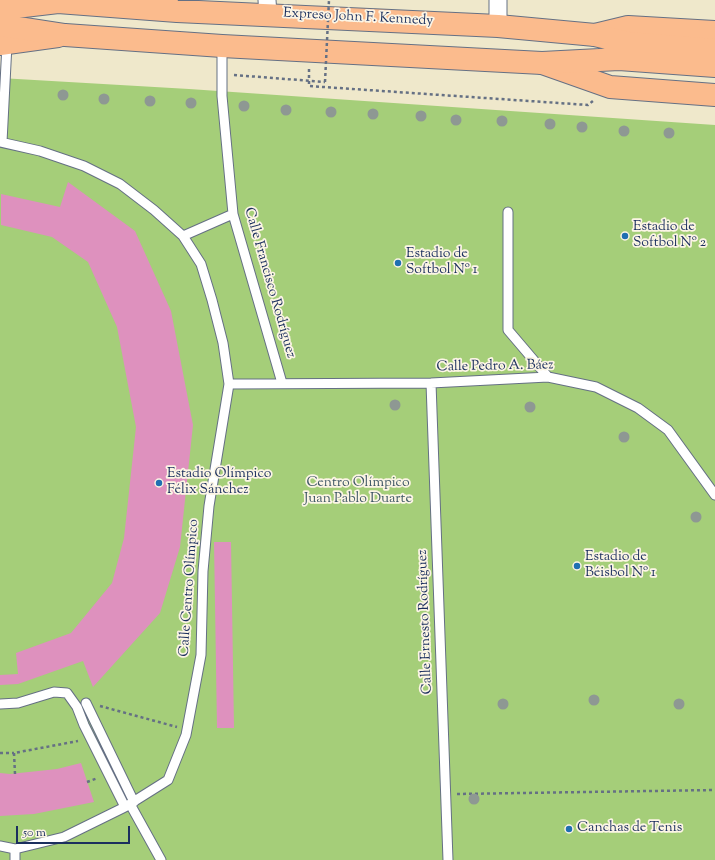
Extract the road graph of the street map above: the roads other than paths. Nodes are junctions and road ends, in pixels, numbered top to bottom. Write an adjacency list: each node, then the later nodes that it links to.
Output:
1 (498, 0): 7 (street)
2 (55, 1): 3 (main road, Expreso John F. Kennedy); 5 (main road, Expreso John F. Kennedy)
3 (87, 2): 4 (main road, Expreso John F. Kennedy)
4 (177, 5): 6 (main road, Expreso John F. Kennedy)
5 (0, 6)
6 (267, 7): 7 (main road, Expreso John F. Kennedy)
7 (498, 26): 9 (main road, Expreso John F. Kennedy)
8 (715, 32): 9 (main road)
9 (596, 35): 12 (main road, Expreso John F. Kennedy)
10 (2, 38): 11 (main road); 16 (lane)
11 (222, 46): 13 (main road); 18 (lane, Calle Francisco Rodríguez)
12 (715, 50)
13 (542, 63): 14 (main road); 15 (main road)
14 (715, 66)
15 (715, 95)
16 (1, 142): 19 (lane, Calle Centro Olímpico)
17 (508, 212): 20 (lane)
18 (233, 214): 19 (lane); 21 (lane, Calle Francisco Rodríguez)
19 (182, 236): 23 (lane, Calle Centro Olímpico)
20 (548, 377): 22 (lane, Calle Pedro A. Báez); 24 (lane, Calle Pedro A. Báez)
21 (282, 383): 22 (lane, Calle Pedro A. Báez); 23 (lane, Calle Pedro A. Báez)
22 (431, 383): 32 (lane, Calle Ernesto Rodríguez)
23 (229, 384): 27 (lane, Calle Centro Olímpico)
24 (715, 495)
25 (86, 703): 27 (lane)
26 (0, 704): 27 (lane)
27 (130, 804): 29 (lane, Calle Centro Olímpico); 31 (lane)
28 (0, 846): 29 (lane, Calle Centro Olímpico)
29 (15, 849): 30 (lane)
30 (15, 860)
31 (161, 860)
32 (448, 860)

